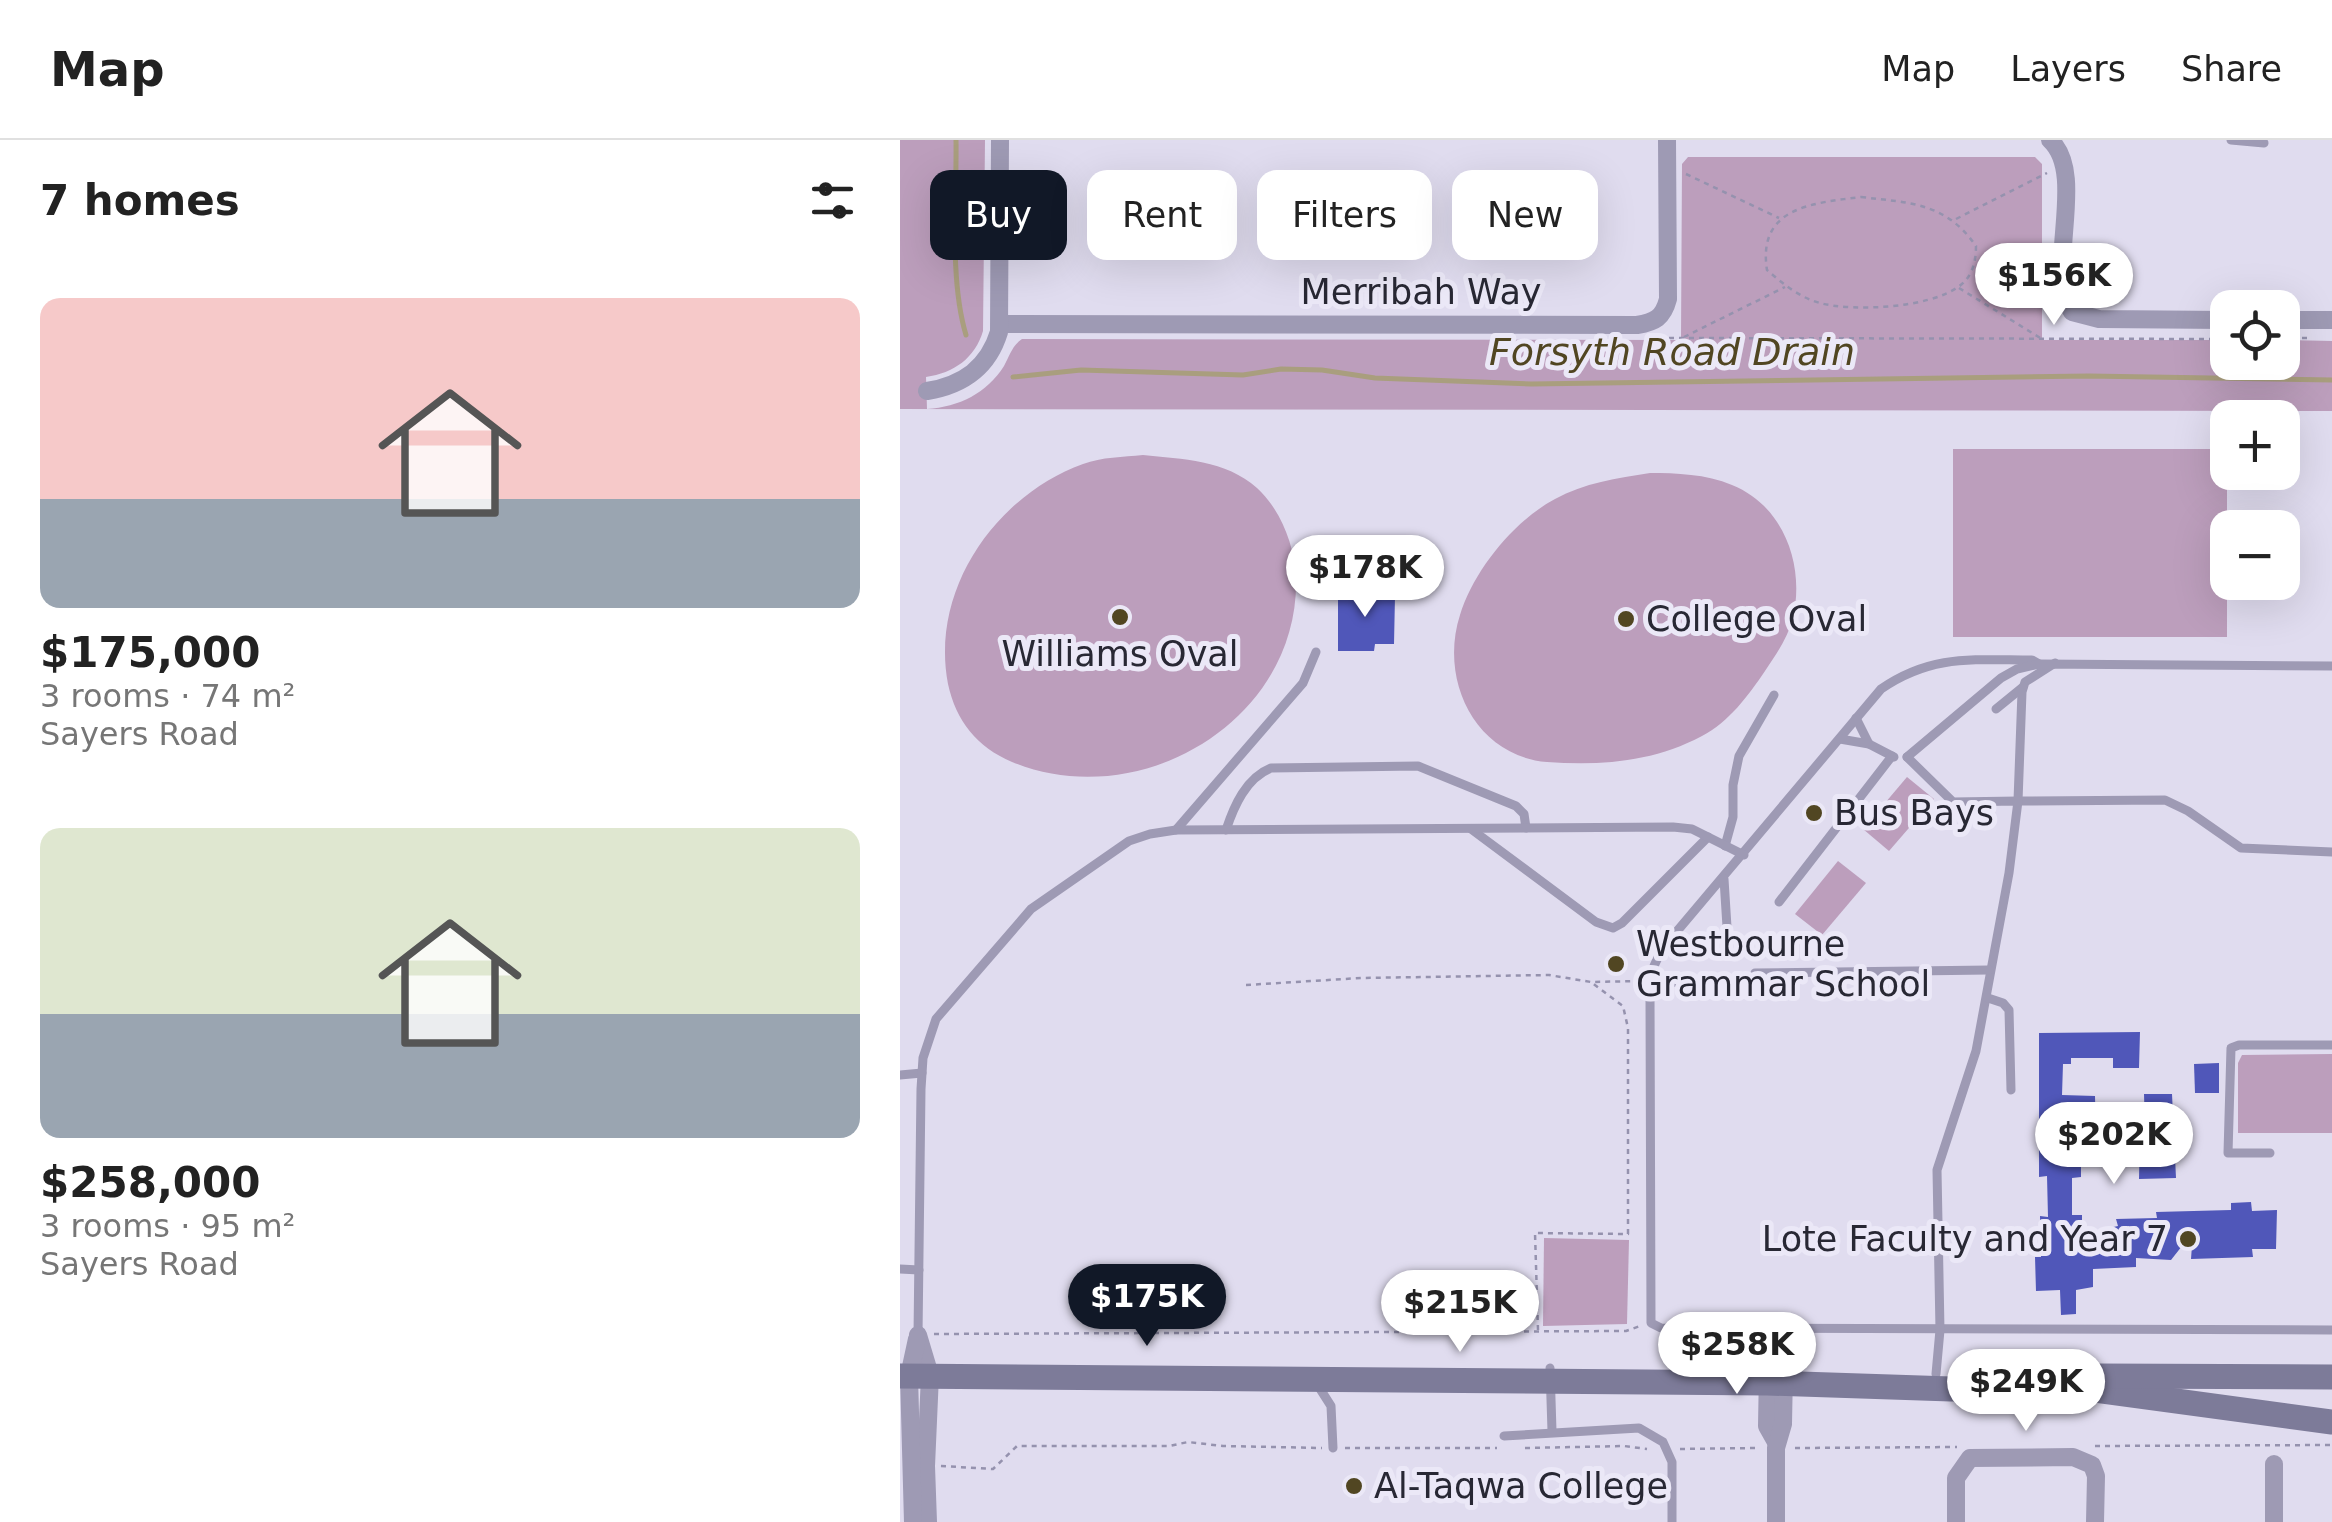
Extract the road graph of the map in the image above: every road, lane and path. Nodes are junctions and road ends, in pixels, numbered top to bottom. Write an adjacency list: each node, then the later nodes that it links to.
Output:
1 (1000, 140): 15 (street)
2 (1667, 140): 15 (street, Merribah Way)
3 (2230, 140): 5 (lane)
4 (2060, 143): 7 (street)
5 (2264, 143)
6 (1681, 172): 8 (path)
7 (2065, 173): 9 (path); 12 (street)
8 (1780, 218): 9 (path); 10 (path)
9 (1955, 220): 11 (path)
10 (1786, 286): 11 (path); 16 (path)
11 (1958, 288): 19 (path)
12 (2210, 320)
13 (2300, 320): 14 (street)
14 (2332, 320)
15 (1000, 324): 20 (street)
16 (1681, 338)
17 (2300, 338): 18 (path)
18 (2314, 338)
19 (2043, 339)
20 (927, 391)
21 (1316, 652): 36 (lane)
22 (2055, 663): 23 (lane); 24 (lane); 25 (lane)
23 (2039, 664): 28 (lane); 32 (lane)
24 (2332, 666)
25 (2023, 687): 27 (lane); 33 (lane)
26 (1774, 695): 39 (lane)
27 (1996, 708)
28 (1856, 718): 29 (lane); 30 (lane)
29 (1840, 740): 30 (lane); 41 (lane)
30 (1869, 744): 31 (lane)
31 (1892, 756): 32 (lane); 43 (lane)
32 (1907, 757): 33 (lane)
33 (2018, 800): 40 (lane); 45 (lane)
34 (1526, 828): 35 (lane); 37 (lane); 38 (lane)
35 (1470, 829): 37 (lane); 38 (lane)
36 (1176, 830): 37 (lane); 53 (lane)
37 (1226, 830)
38 (1708, 837): 39 (lane)
39 (1725, 846): 41 (lane)
40 (2332, 852)
41 (1744, 856): 42 (lane)
42 (1724, 879): 44 (lane); 47 (lane)
43 (1779, 902)
44 (1727, 927)
45 (1990, 970): 46 (lane); 51 (lane)
46 (1755, 973)
47 (1652, 981): 48 (path); 49 (lane); 59 (lane)
48 (1591, 982): 50 (path); 60 (path)
49 (1687, 983)
50 (1246, 985)
51 (1988, 998): 55 (lane); 61 (lane)
52 (2332, 1045): 56 (lane)
53 (922, 1073): 54 (lane); 58 (lane)
54 (900, 1075)
55 (2011, 1090)
56 (2270, 1153)
57 (900, 1269): 58 (lane)
58 (919, 1270): 63 (lane)
59 (1651, 1323): 60 (path); 61 (lane)
60 (1538, 1330): 63 (path)
61 (1940, 1330): 62 (lane); 64 (lane)
62 (2332, 1330)
63 (918, 1336): 65 (street)
64 (1936, 1374): 67 (main road); 68 (main road); 71 (main road)
65 (913, 1376): 69 (main road); 75 (street); 76 (street)
66 (1550, 1376): 67 (main road); 70 (main road); 74 (lane)
67 (1776, 1377): 71 (main road); 78 (street)
68 (2332, 1377)
69 (1312, 1378): 70 (main road); 72 (lane)
70 (1355, 1378): 72 (lane)
71 (2073, 1387): 73 (main road)
72 (1331, 1406): 79 (lane)
73 (2332, 1422)
74 (1552, 1431): 77 (lane); 82 (lane)
75 (929, 1432): 76 (street); 84 (street)
76 (904, 1433): 85 (street)
77 (1504, 1436)
78 (1776, 1445): 82 (path); 88 (street)
79 (1333, 1448): 80 (path); 84 (path)
80 (1503, 1448)
81 (1522, 1448): 82 (path)
82 (1666, 1450): 87 (lane)
83 (2274, 1464): 91 (street)
84 (926, 1466): 86 (street)
85 (913, 1522)
86 (928, 1522)
87 (1672, 1522)
88 (1776, 1522)
89 (1956, 1522): 90 (street)
90 (2096, 1522)
91 (2274, 1522)

